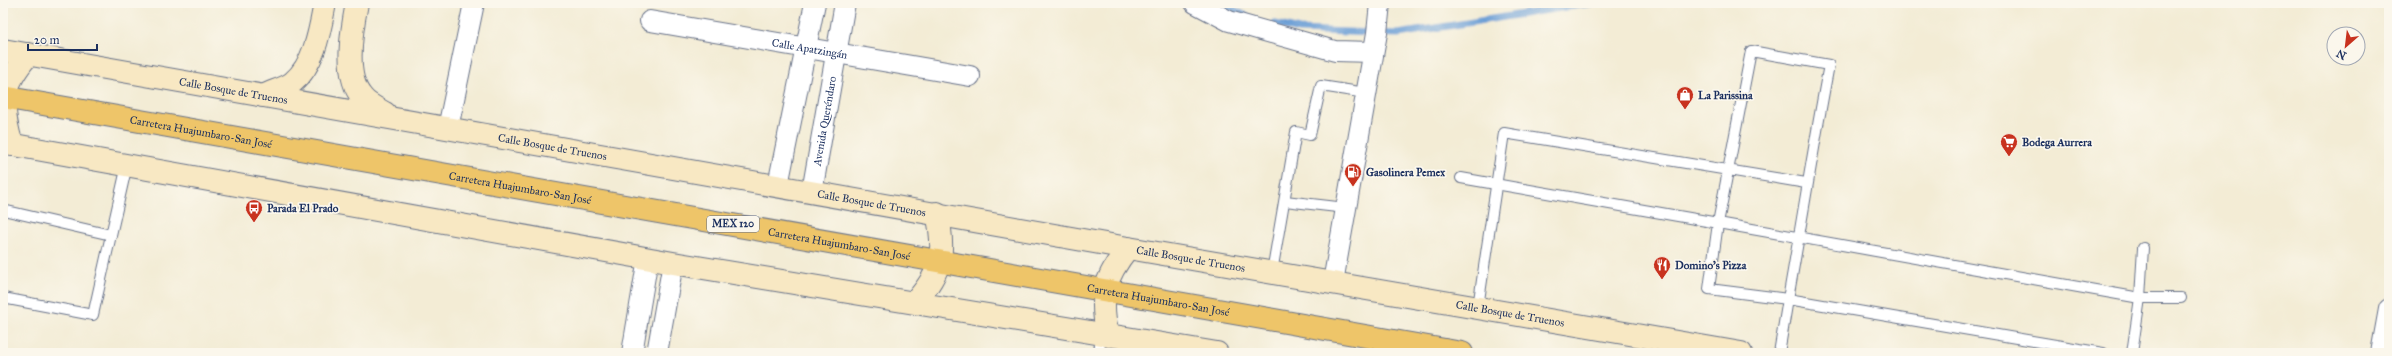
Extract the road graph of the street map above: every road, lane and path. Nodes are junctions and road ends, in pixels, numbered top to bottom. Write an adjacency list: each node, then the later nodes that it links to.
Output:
1 (474, 3): 19 (street)
2 (815, 3): 10 (street)
3 (846, 3): 13 (street, Avenida Queréndaro)
4 (1380, 3): 9 (street)
5 (1205, 4): 9 (street)
6 (323, 10): 7 (street); 16 (street)
7 (355, 13): 18 (street)
8 (650, 21): 10 (street, Calle Apatzingán)
9 (1375, 42): 15 (street)
10 (805, 48): 13 (street, Calle Apatzingán); 26 (street)
11 (3, 50): 12 (street, Calle Bosque de Truenos)
12 (29, 54): 16 (street, Calle Bosque de Truenos); 17 (street)
13 (837, 54): 14 (street, Calle Apatzingán); 27 (street, Avenida Queréndaro)
14 (970, 76)
15 (1366, 93): 28 (lane); 29 (street)
16 (263, 96): 18 (street, Calle Bosque de Truenos)
17 (3, 97): 20 (street); 38 (main road, Carretera Huajumbaro-San José / MEX 120)
18 (391, 118): 19 (street, Calle Bosque de Truenos)
19 (448, 128): 26 (street, Calle Bosque de Truenos)
20 (8, 144): 21 (street)
21 (127, 165): 33 (lane); 37 (street)
22 (1728, 168): 24 (lane); 24 (lane); 25 (lane); 32 (lane)
23 (1461, 178): 25 (lane)
24 (1806, 183): 34 (lane)
25 (1496, 184): 32 (lane); 48 (lane)
26 (778, 185): 27 (street, Calle Bosque de Truenos)
27 (812, 192): 31 (street, Calle Bosque de Truenos)
28 (1285, 201): 29 (lane); 40 (lane)
29 (1346, 208): 41 (street)
30 (3, 210): 33 (lane)
31 (937, 212): 35 (street, Calle Bosque de Truenos); 38 (street)
32 (1718, 223): 34 (lane); 46 (lane)
33 (111, 235): 43 (lane)
34 (1799, 238): 44 (lane); 46 (lane)
35 (1128, 248): 40 (street, Calle Bosque de Truenos); 42 (street)
36 (2143, 248): 44 (lane)
37 (648, 258): 39 (street); 52 (street)
38 (940, 260): 42 (main road, Carretera Huajumbaro-San José / MEX 120); 47 (street)
39 (672, 263): 47 (street); 53 (street)
40 (1272, 272): 41 (street, Calle Bosque de Truenos)
41 (1333, 282): 48 (street, Calle Bosque de Truenos)
42 (1104, 289): 50 (street); 55 (main road, Carretera Huajumbaro-San José / MEX 120)
43 (3, 298)
44 (2140, 298): 45 (lane); 59 (lane)
45 (2181, 298)
46 (1788, 299): 57 (lane); 58 (lane)
47 (915, 302): 50 (street)
48 (1478, 307): 56 (street, Calle Bosque de Truenos)
49 (2389, 308): 60 (street)
50 (1103, 341): 51 (street)
51 (1145, 347): 54 (street)
52 (632, 353)
53 (657, 353)
54 (1217, 353)
55 (1462, 353)
56 (1741, 353)
57 (1779, 353)
58 (2103, 353)
59 (2132, 353)
60 (2381, 353)

